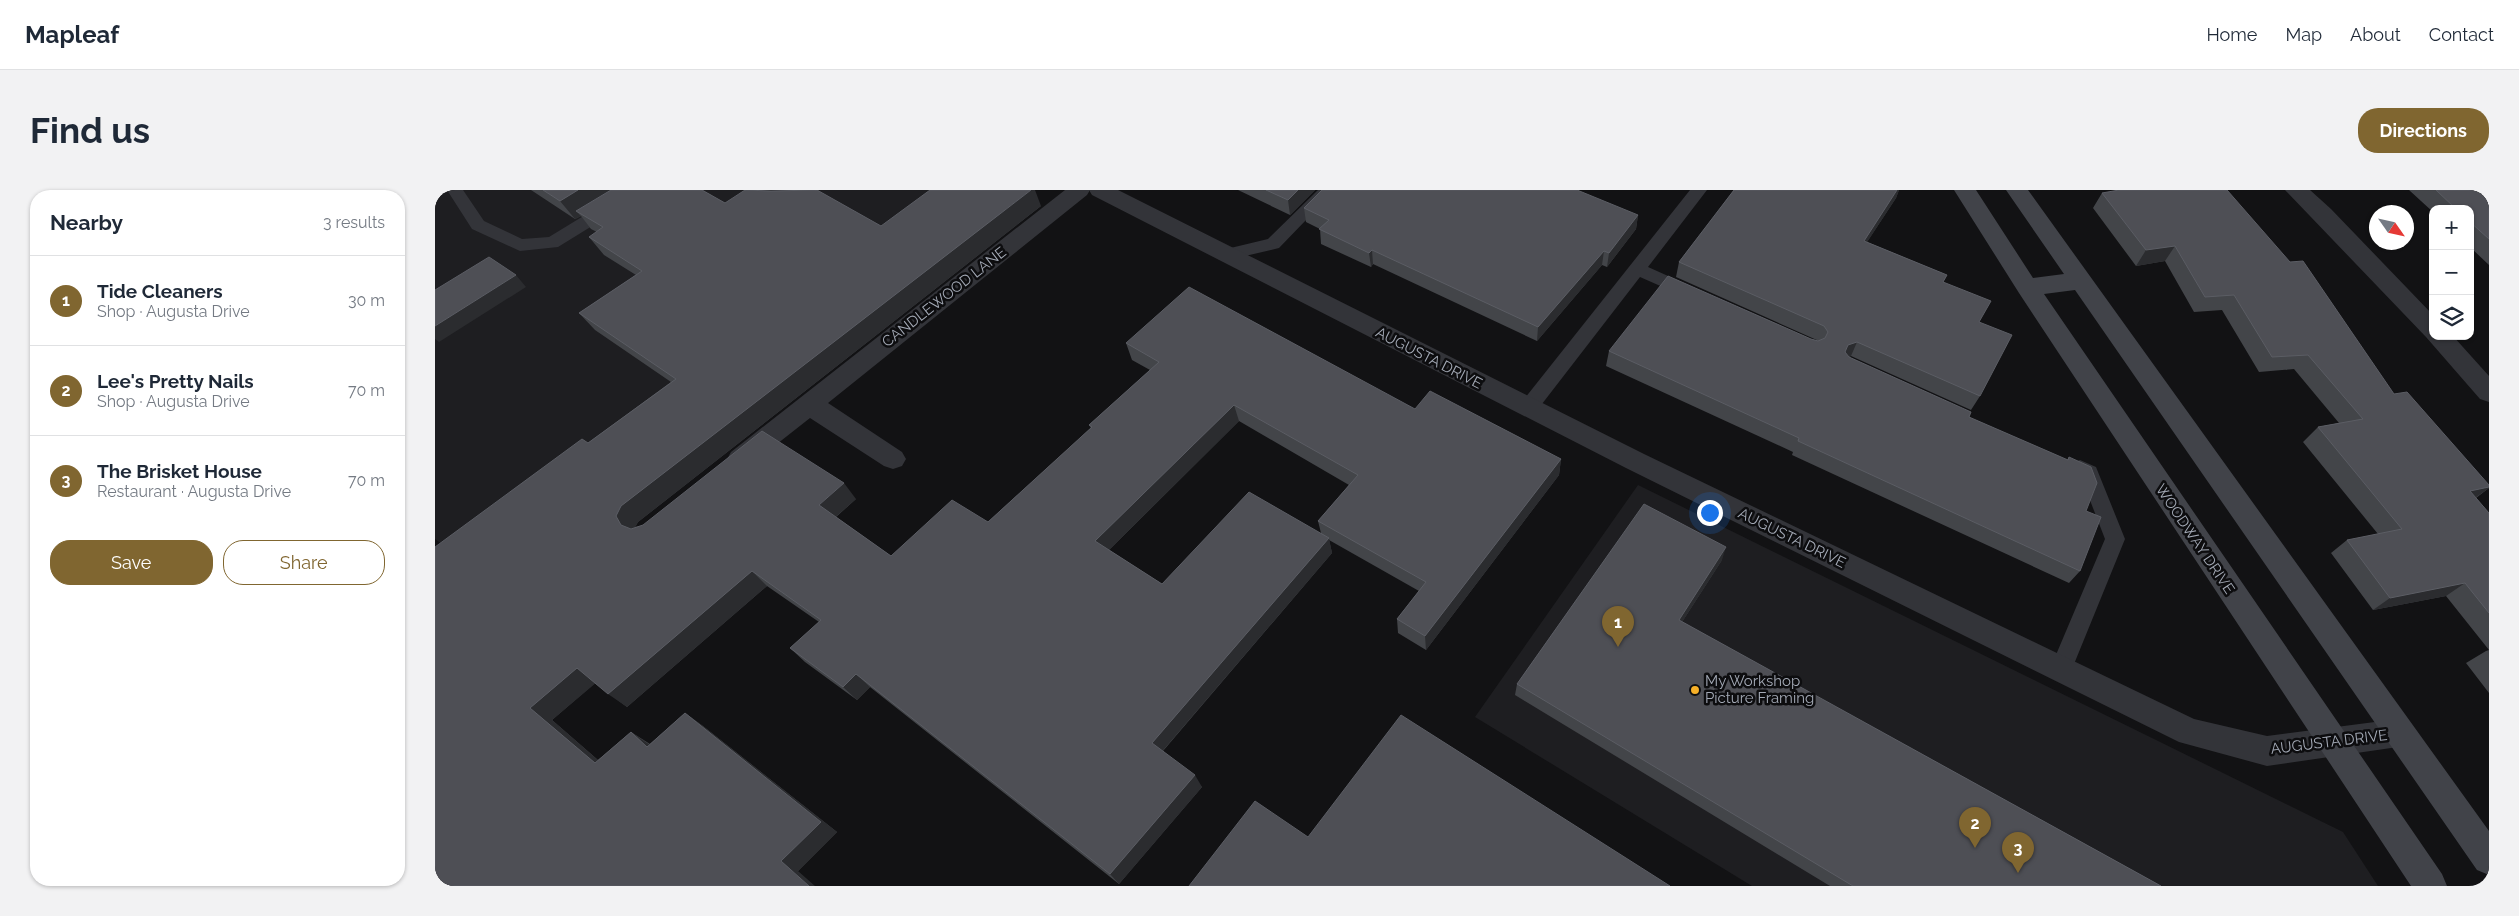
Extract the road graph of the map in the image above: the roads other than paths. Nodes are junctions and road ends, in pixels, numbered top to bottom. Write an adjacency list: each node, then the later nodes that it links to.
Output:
1 (455, 190): 2 (lane)
2 (638, 190)
3 (1079, 190): 18 (street, CANDLEWOOD LANE)
4 (1099, 190): 10 (street, AUGUSTA DRIVE)
5 (1327, 190): 10 (lane)
6 (1699, 190): 11 (lane)
7 (1965, 190): 13 (main road, WOODWAY DRIVE)
8 (2017, 190): 12 (main road)
9 (2296, 190): 15 (street)
10 (1224, 255): 19 (street, AUGUSTA DRIVE)
11 (1636, 269): 14 (lane); 19 (lane)
12 (2081, 281): 13 (main road); 24 (main road)
13 (2027, 287): 25 (main road, WOODWAY DRIVE)
14 (1707, 300)
15 (2429, 326)
16 (2442, 340): 17 (street)
17 (2489, 392)
18 (809, 404): 20 (street); 22 (street, CANDLEWOOD LANE)
19 (1528, 408): 23 (street, AUGUSTA DRIVE)
20 (893, 459)
21 (2063, 460): 23 (lane)
22 (725, 471)
23 (2061, 669): 25 (street, AUGUSTA DRIVE)
24 (2399, 734): 25 (street, AUGUSTA DRIVE); 26 (main road)
25 (2331, 742): 27 (main road, WOODWAY DRIVE)
26 (2489, 859)
27 (2430, 886)

